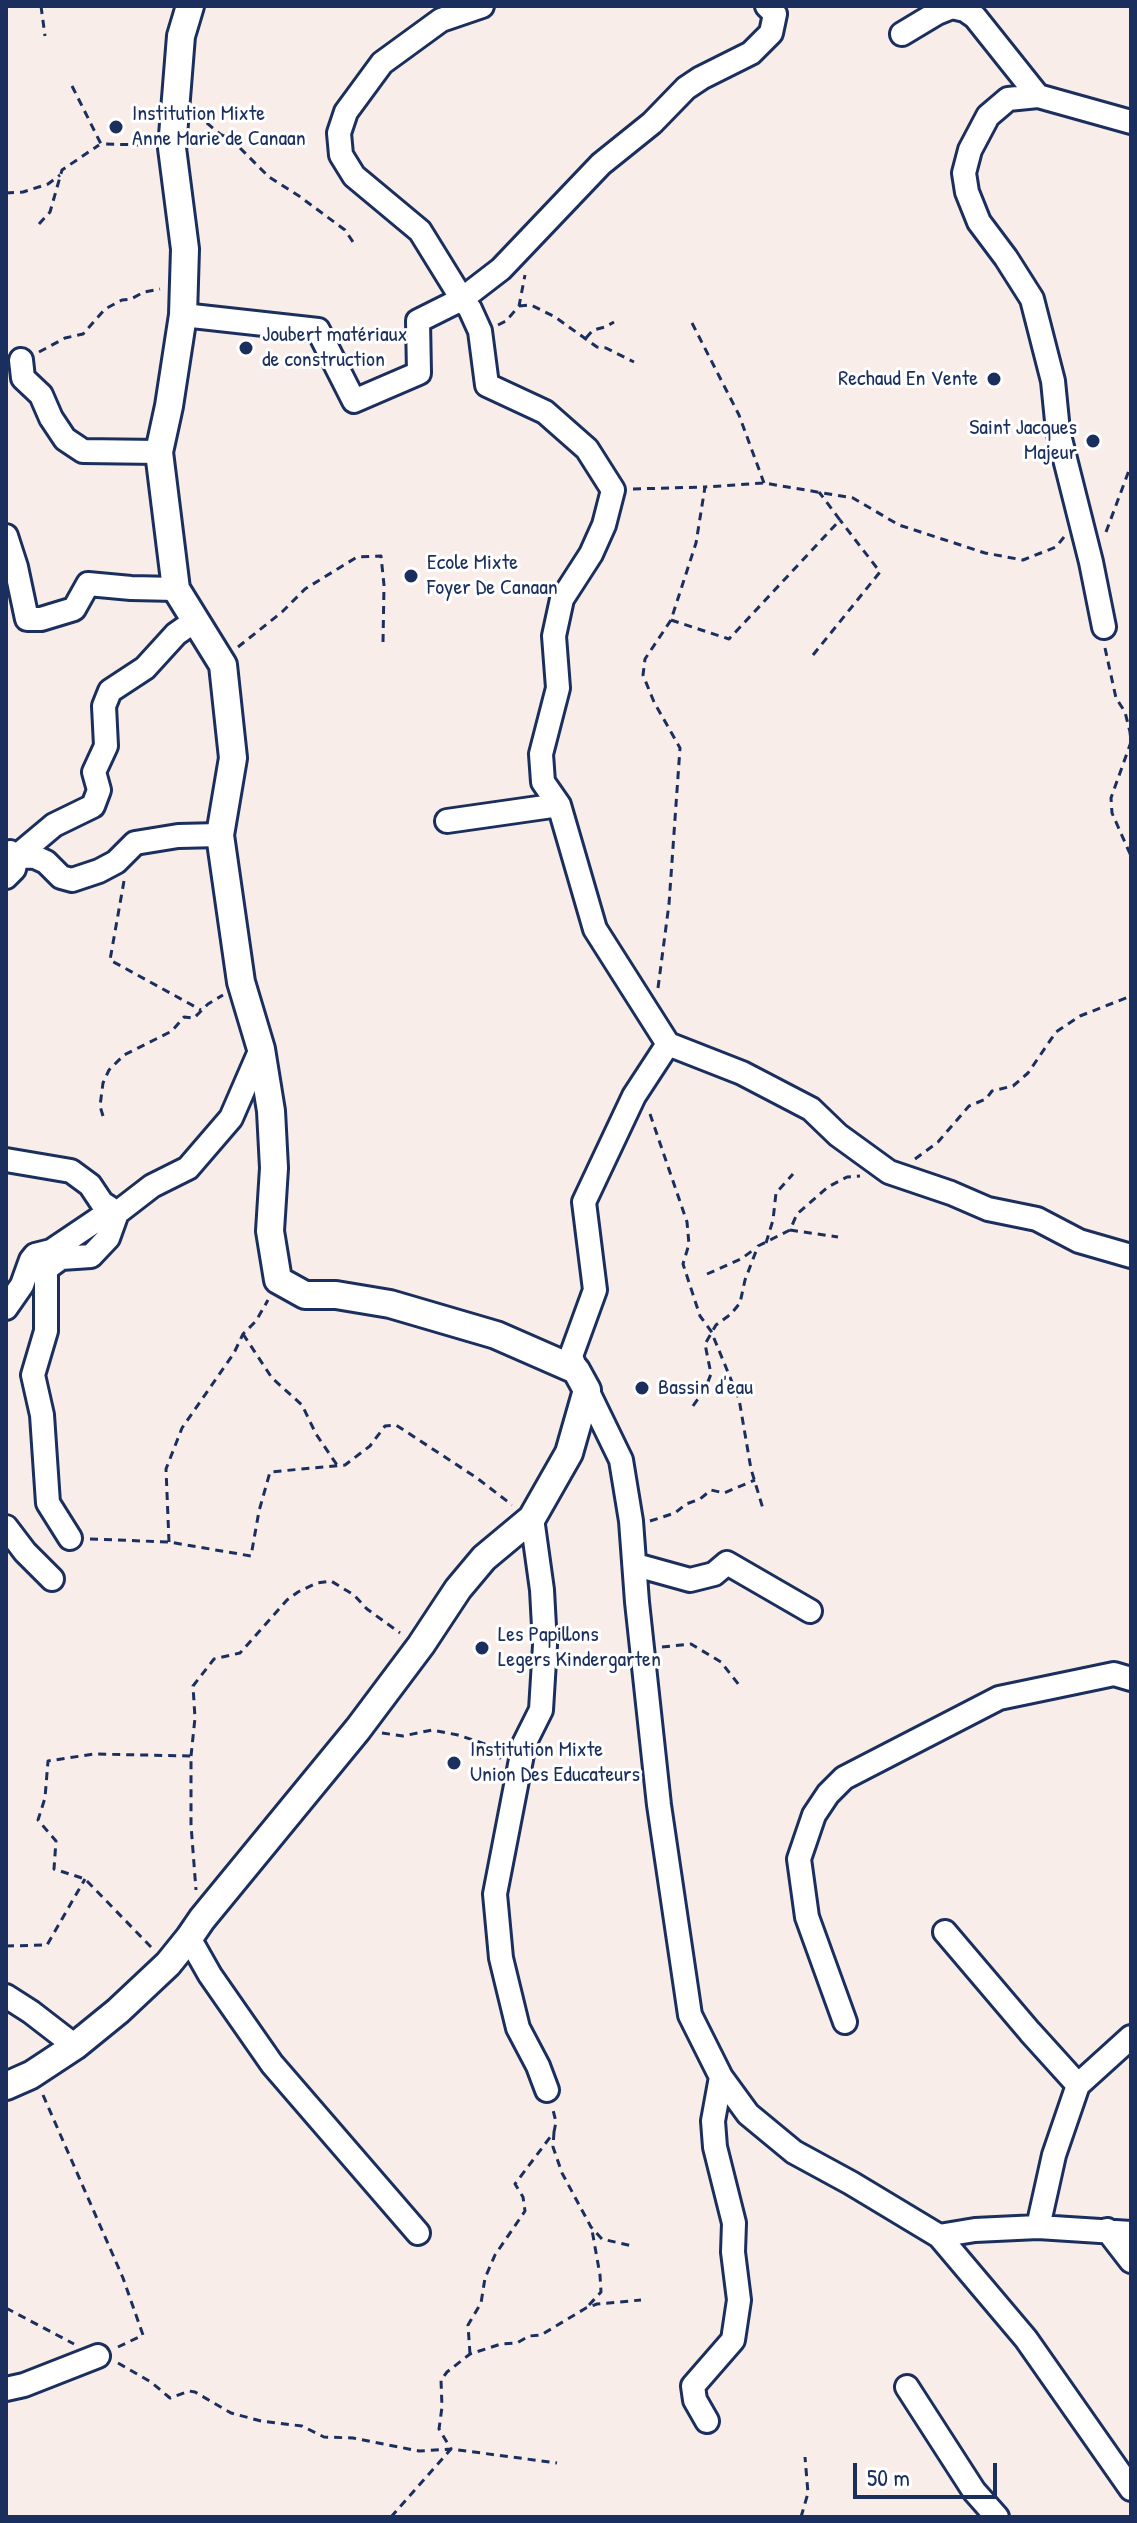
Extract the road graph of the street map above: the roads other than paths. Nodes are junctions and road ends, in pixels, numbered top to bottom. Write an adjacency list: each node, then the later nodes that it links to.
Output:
1 (190, 6): 8 (street)
2 (482, 6): 7 (street)
3 (767, 6): 7 (street)
4 (902, 34): 5 (street)
5 (1038, 96): 6 (street); 14 (street)
6 (1131, 122)
7 (462, 299): 8 (street); 15 (street)
8 (183, 315): 10 (street)
9 (21, 360): 10 (street)
10 (159, 452): 12 (street)
11 (6, 536): 12 (street)
12 (176, 589): 13 (street)
13 (196, 620): 17 (street); 18 (street)
14 (1104, 627)
15 (559, 805): 16 (street); 20 (street)
16 (447, 821)
17 (220, 835): 18 (street); 21 (street)
18 (12, 853): 19 (street)
19 (6, 877)
20 (668, 1044): 24 (street); 26 (street)
21 (261, 1049): 23 (street); 26 (street)
22 (6, 1160): 23 (street)
23 (117, 1213): 25 (street); 29 (street)
24 (1131, 1256)
25 (6, 1308)
26 (582, 1380): 27 (street); 30 (street)
27 (532, 1518): 34 (street); 43 (street)
28 (6, 1527): 31 (street)
29 (70, 1538)
30 (636, 1565): 32 (street); 40 (street)
31 (52, 1579)
32 (810, 1611)
33 (1131, 1679): 37 (street)
34 (196, 1929): 39 (street); 46 (street)
35 (945, 1932): 41 (street)
36 (6, 1996): 39 (street)
37 (845, 2022)
38 (1131, 2037): 41 (street)
39 (75, 2046): 42 (street)
40 (721, 2077): 48 (street); 53 (street)
41 (1078, 2085): 44 (street)
42 (6, 2086)
43 (547, 2090)
44 (1038, 2227): 45 (street); 48 (street)
45 (1107, 2230): 47 (street); 49 (street)
46 (418, 2233)
47 (1131, 2233)
48 (939, 2236): 54 (street)
49 (1131, 2261)
50 (98, 2356): 52 (street)
51 (907, 2387): 55 (street)
52 (6, 2389)
53 (707, 2421)
54 (1131, 2489)
55 (997, 2517)

